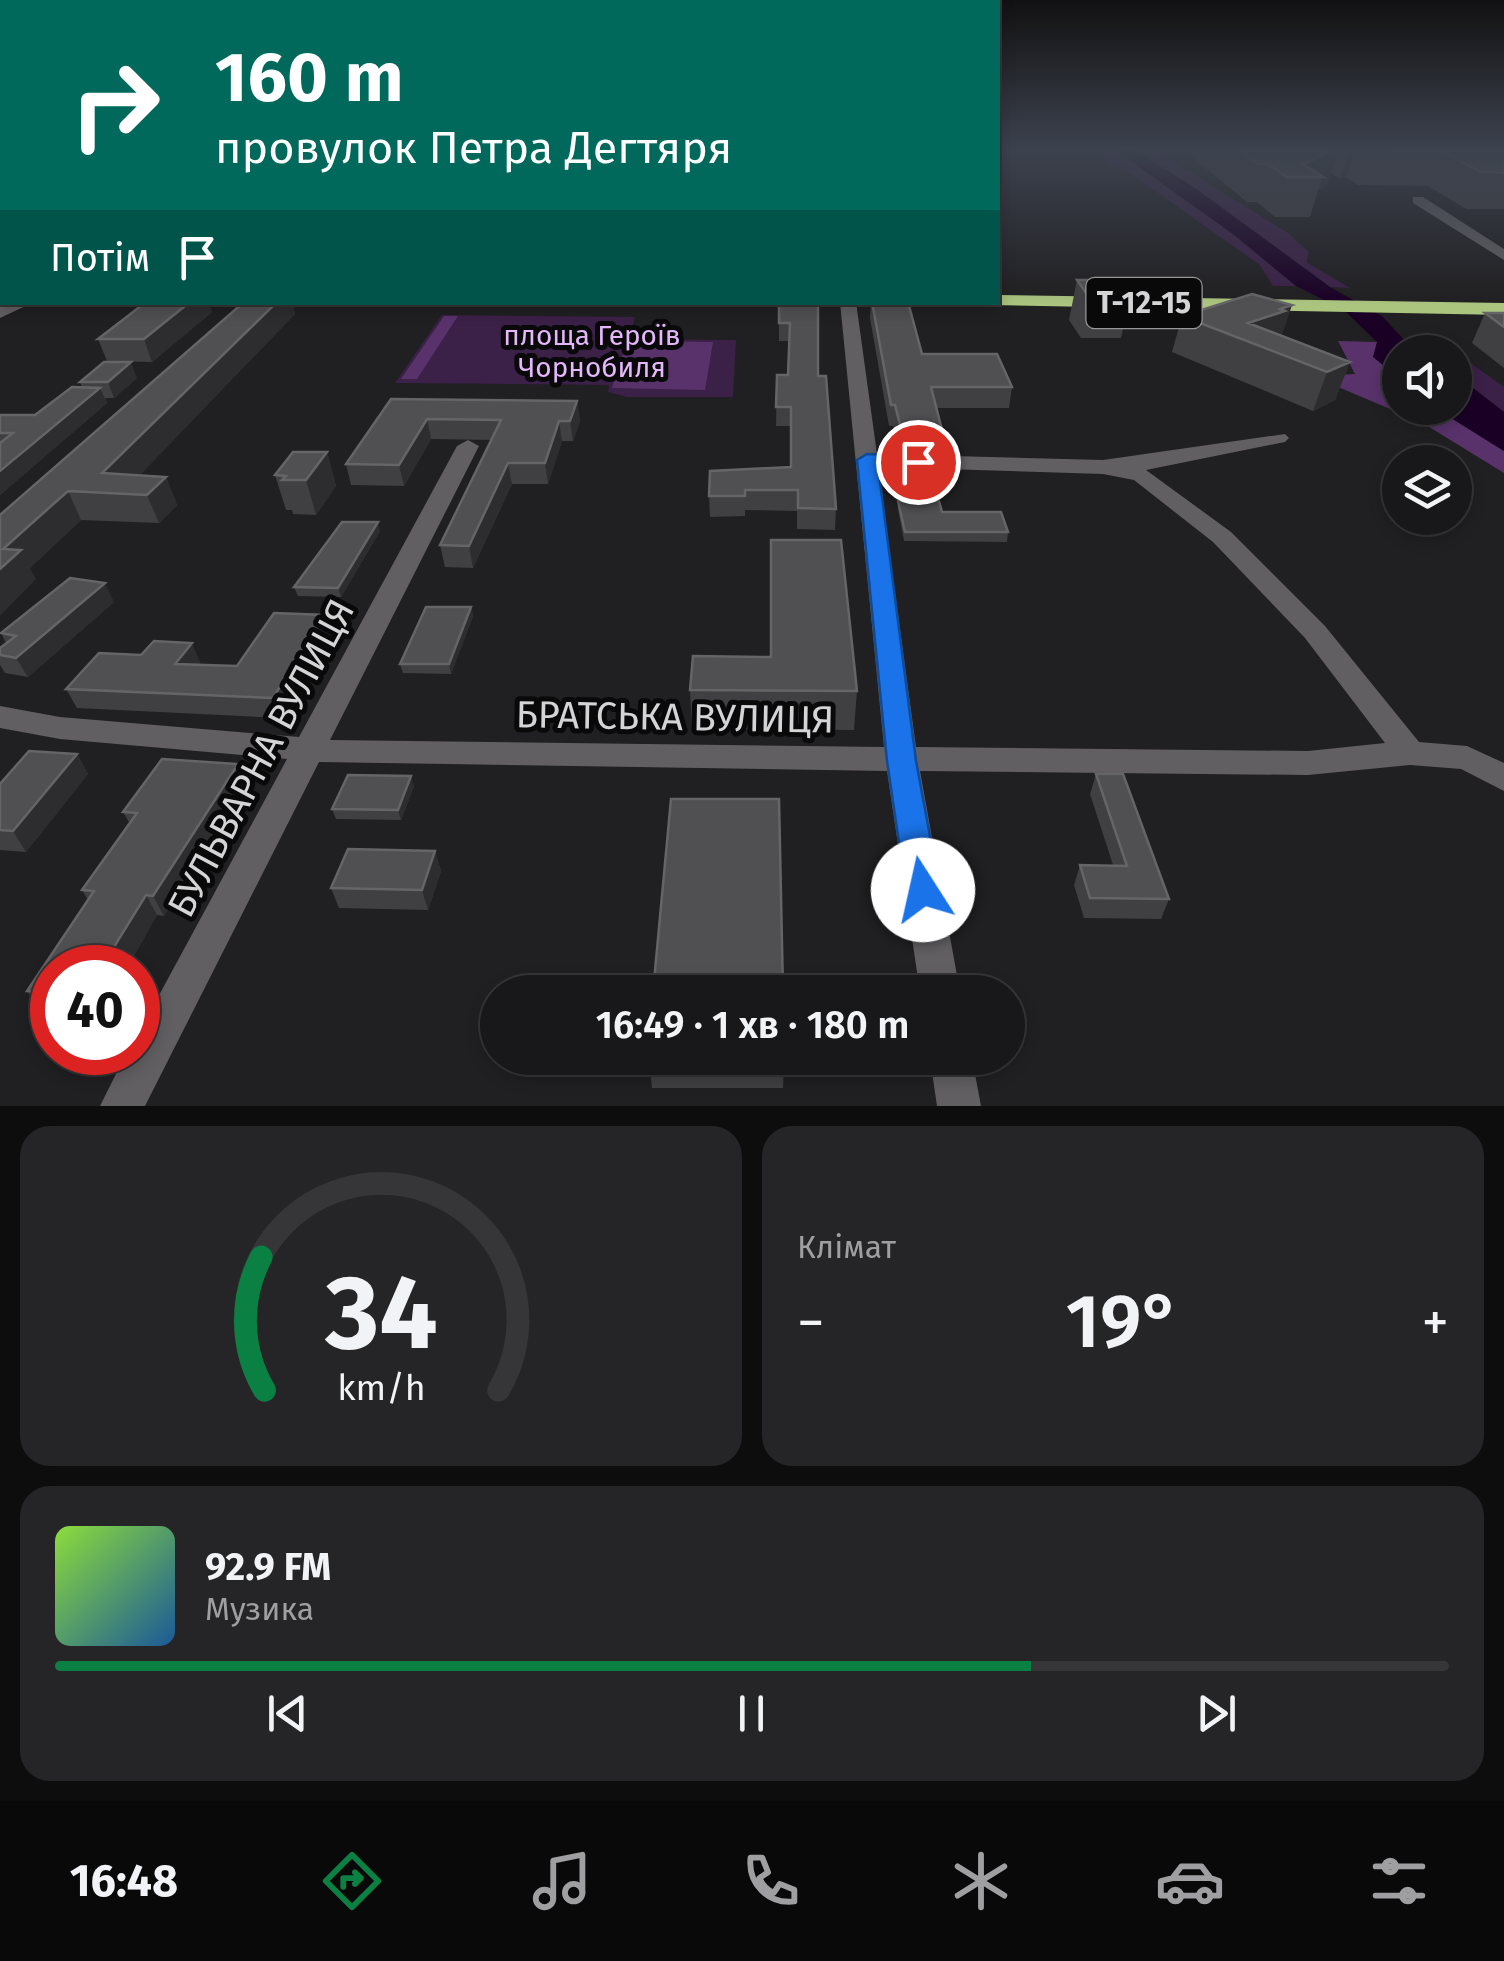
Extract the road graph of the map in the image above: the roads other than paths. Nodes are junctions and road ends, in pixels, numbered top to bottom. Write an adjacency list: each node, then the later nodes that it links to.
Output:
1 (1420, 202): 2 (street)
2 (1504, 256)
3 (1000, 301): 5 (highway, Т-12-15)
4 (848, 305): 8 (street)
5 (1504, 308)
6 (1278, 438): 9 (street)
7 (468, 446): 11 (street, БУЛЬВАРНА ВУЛИЦЯ)
8 (867, 460): 9 (street); 15 (street)
9 (1102, 467): 12 (street)
10 (0, 718): 11 (street, БРАТСЬКА ВУЛИЦЯ)
11 (310, 751): 15 (street, БРАТСЬКА ВУЛИЦЯ); 19 (street, БУЛЬВАРНА ВУЛИЦЯ)
12 (1410, 753): 14 (street, БРАТСЬКА ВУЛИЦЯ); 15 (street, БРАТСЬКА ВУЛИЦЯ)
13 (1504, 754): 14 (street)
14 (1467, 758): 16 (street)
15 (902, 761): 17 (street)
16 (1504, 778)
17 (937, 975)
18 (954, 1075): 20 (street)
19 (122, 1106)
20 (960, 1106)

